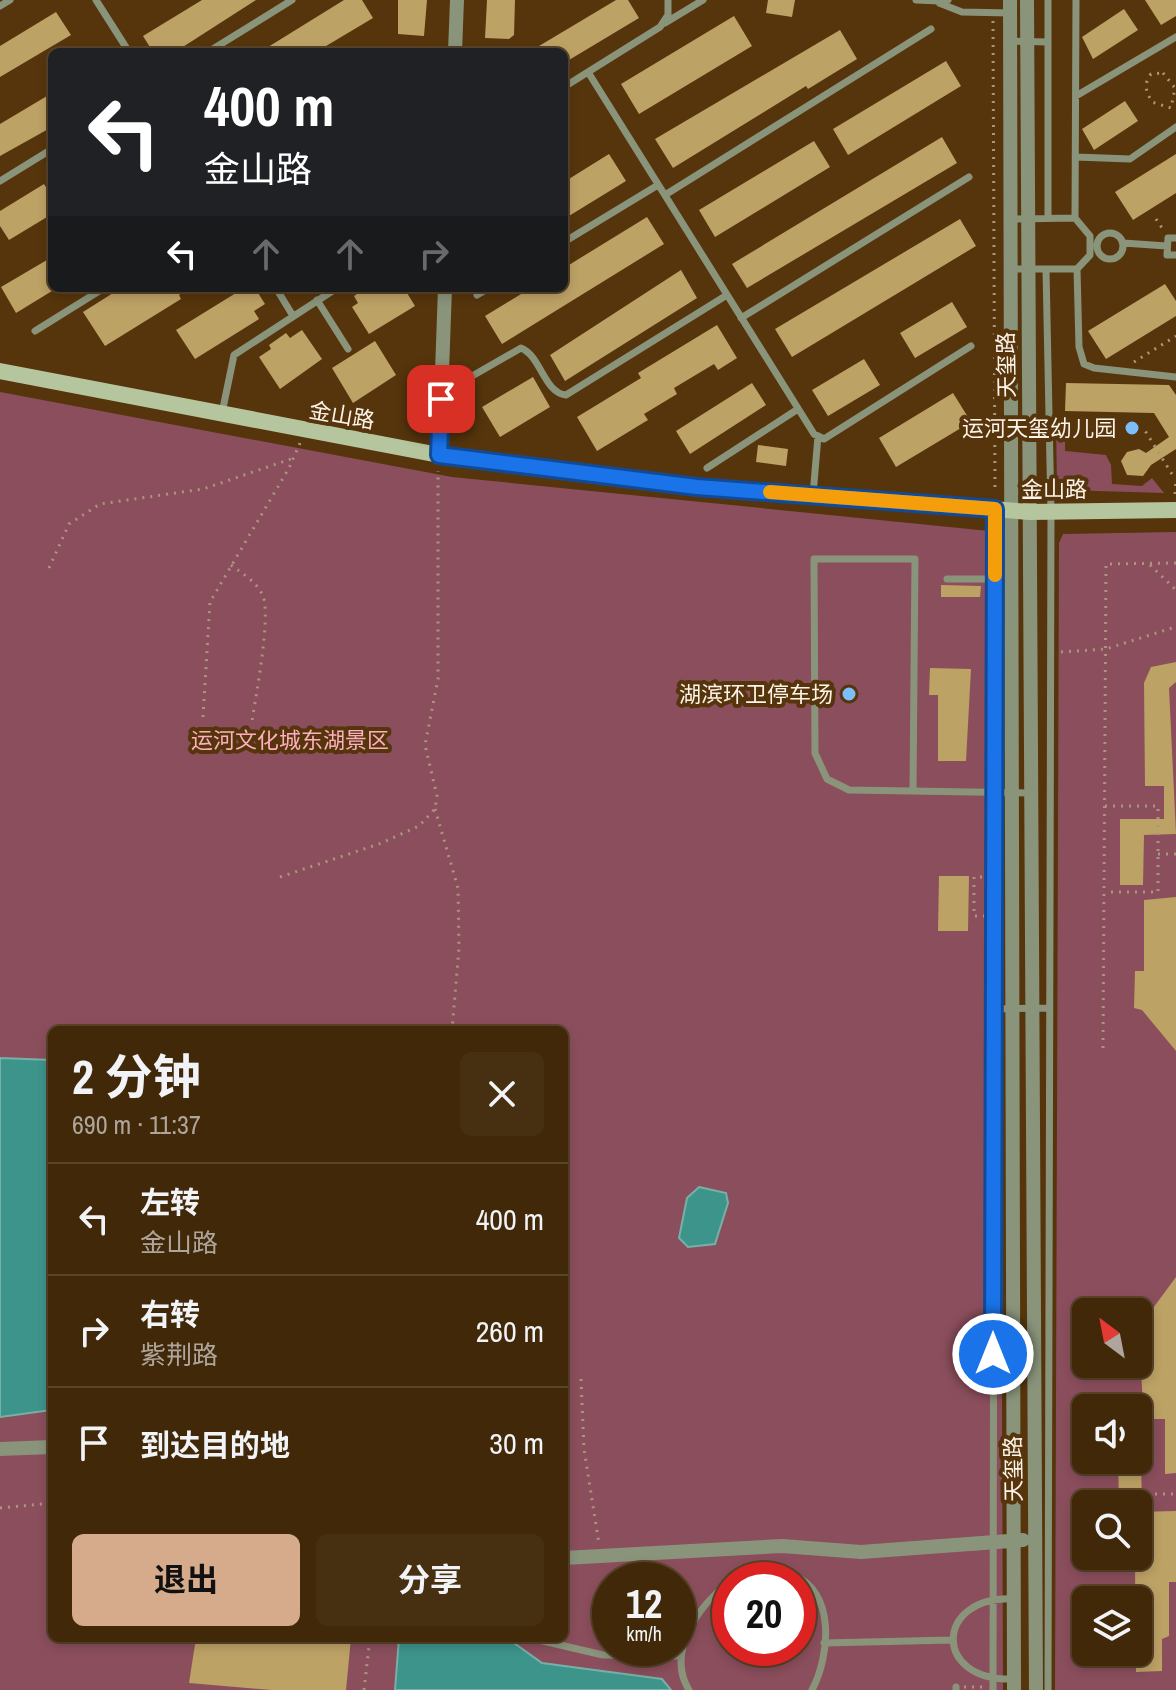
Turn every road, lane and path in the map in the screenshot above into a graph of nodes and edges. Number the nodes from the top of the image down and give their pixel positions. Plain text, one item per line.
1 (10, 0) edge
2 (96, 0) edge
3 (292, 0) edge
4 (457, 0) edge
5 (668, 0) edge
6 (703, 0) edge
7 (916, 0) edge
8 (1027, 0) edge
9 (1048, 0) edge
10 (943, 1) edge
11 (1078, 1) edge
12 (0, 6) edge
13 (1010, 7) edge
14 (993, 13) junction
15 (660, 27) junction
16 (931, 29) dead end
17 (1176, 37) edge
18 (1011, 41) junction
19 (1026, 41) junction
20 (1048, 42) junction
21 (126, 48) edge
22 (214, 48) edge
23 (455, 48) edge
24 (588, 72) junction
25 (568, 84) edge
26 (1076, 96) junction
27 (1171, 108) junction
28 (1176, 116) edge
29 (1176, 127) edge
30 (48, 151) edge
31 (1076, 157) junction
32 (969, 177) dead end
33 (0, 181) edge
34 (658, 185) junction
35 (665, 195) junction
36 (1048, 218) junction
37 (1075, 218) junction
38 (1019, 219) junction
39 (1176, 238) edge
40 (568, 240) edge
41 (1123, 243) junction
42 (1094, 245) junction
43 (1167, 246) junction
44 (1176, 255) edge
45 (1012, 269) junction
46 (1027, 269) junction
47 (1046, 269) junction
48 (1077, 269) junction
49 (98, 292) edge
50 (278, 292) edge
51 (330, 292) edge
52 (445, 292) edge
53 (482, 292) edge
54 (477, 295) dead end
55 (727, 295) junction
56 (317, 300) junction
57 (293, 316) junction
58 (741, 318) junction
59 (35, 331) dead end
60 (1176, 336) edge
61 (971, 346) dead end
62 (348, 349) dead end
63 (0, 370) edge
64 (1120, 371) junction
65 (1176, 377) edge
66 (467, 379) dead end
67 (798, 409) junction
68 (222, 415) junction
69 (1067, 428) dead end
70 (306, 431) junction
71 (818, 436) junction
72 (439, 455) junction
73 (293, 459) junction
74 (707, 468) dead end
75 (1175, 479) edge
76 (813, 495) junction
77 (995, 509) junction
78 (1176, 510) edge
79 (1022, 511) junction
80 (1051, 512) junction
81 (1148, 563) junction
82 (1176, 563) edge
83 (231, 565) junction
84 (49, 568) dead end
85 (947, 579) dead end
86 (995, 579) junction
87 (1176, 590) edge
88 (1176, 631) edge
89 (1106, 649) junction
90 (1049, 652) junction
91 (203, 717) dead end
92 (252, 721) dead end
93 (1049, 725) junction
94 (1013, 726) junction
95 (1032, 726) junction
96 (913, 790) junction
97 (992, 792) junction
98 (1013, 793) junction
99 (1033, 793) junction
100 (1105, 806) junction
101 (435, 809) junction
102 (1158, 854) junction
103 (1176, 854) edge
104 (280, 877) dead end
105 (992, 877) junction
106 (1104, 892) junction
107 (992, 916) junction
108 (1033, 1008) junction
109 (1049, 1008) junction
110 (992, 1009) junction
111 (1014, 1009) junction
112 (452, 1026) edge
113 (1103, 1048) dead end
114 (581, 1379) dead end
115 (48, 1447) edge
116 (0, 1449) edge
117 (1155, 1494) dead end
118 (1176, 1494) edge
119 (48, 1503) edge
120 (0, 1508) edge
121 (1036, 1539) junction
122 (1014, 1541) junction
123 (993, 1542) junction
124 (601, 1555) junction
125 (568, 1558) edge
126 (816, 1598) edge
127 (993, 1598) junction
128 (1014, 1599) junction
129 (712, 1600) edge
130 (696, 1622) edge
131 (952, 1640) junction
132 (370, 1642) edge
133 (547, 1642) edge
134 (824, 1643) junction
135 (592, 1652) edge
136 (679, 1666) edge
137 (1014, 1684) edge
138 (993, 1686) edge
139 (956, 1689) edge
140 (364, 1690) edge
141 (689, 1690) edge
142 (812, 1690) edge
143 (1036, 1690) edge
144 (1048, 1690) edge

1 - 12 lane
2 - 21 lane
3 - 22 lane
4 - 23 street
5 - 15 lane
6 - 15 lane
7 - 10 lane
8 - 19 street, 天玺路
9 - 20 lane
10 - 14 lane
11 - 26 lane
13 - 14 lane
13 - 18 street, 天玺路
14 - 77 path
15 - 24 lane
16 - 35 lane
17 - 26 lane
18 - 19 lane
18 - 38 street, 天玺路
19 - 20 lane
19 - 38 street, 天玺路
20 - 36 lane
24 - 25 lane
24 - 34 lane
26 - 31 lane
27 - 27 path
27 - 28 path
29 - 31 lane
30 - 33 lane
31 - 37 lane
32 - 58 lane
34 - 35 lane
34 - 40 lane
35 - 55 lane
36 - 37 lane
36 - 38 lane
37 - 42 lane
38 - 45 street, 天玺路
38 - 46 street, 天玺路
39 - 43 lane
41 - 42 lane
41 - 42 lane
41 - 43 lane
42 - 48 lane
43 - 44 lane
45 - 46 lane
45 - 79 street, 天玺路
46 - 47 lane
46 - 79 street, 天玺路
47 - 48 lane
47 - 80 lane
48 - 64 lane
49 - 59 lane
50 - 57 lane
51 - 56 lane
52 - 72 street
53 - 54 lane
55 - 58 lane
55 - 66 lane
56 - 57 lane
56 - 62 lane
57 - 68 lane
58 - 67 lane
60 - 64 path
61 - 71 lane
63 - 68 street, 金山路
64 - 65 lane
67 - 71 lane
67 - 74 lane
68 - 70 street, 金山路
69 - 75 path
70 - 72 street, 金山路
70 - 73 path
71 - 76 lane
72 - 76 street, 金山路
72 - 101 path
73 - 83 path
73 - 84 path
76 - 77 street, 金山路
77 - 79 street, 金山路
77 - 86 lane
78 - 80 street, 金山路
79 - 80 street, 金山路
79 - 94 street, 天玺路
79 - 95 street, 天玺路
80 - 90 lane
81 - 82 path
81 - 87 path
81 - 89 path
83 - 91 path
83 - 92 path
85 - 86 lane
86 - 97 lane
88 - 89 path
89 - 90 path
89 - 100 path
90 - 93 lane
93 - 95 lane
93 - 109 lane
94 - 95 lane
94 - 98 street, 天玺路
95 - 99 street, 天玺路
96 - 96 lane
96 - 97 lane
97 - 98 lane
97 - 105 lane
98 - 99 lane
98 - 111 street, 天玺路
99 - 108 street, 天玺路
100 - 102 path
100 - 106 path
101 - 104 path
101 - 112 path
102 - 103 path
102 - 106 path
105 - 107 lane
105 - 107 path
106 - 113 path
107 - 110 lane
108 - 109 lane
108 - 111 lane
108 - 121 street, 天玺路
109 - 144 lane
110 - 111 lane
110 - 123 lane
111 - 122 street, 天玺路
114 - 124 path
115 - 116 street
117 - 118 path
119 - 120 path
121 - 122 street
121 - 143 street, 天玺路
122 - 123 street
122 - 128 street, 天玺路
123 - 124 street
123 - 127 lane
124 - 125 street
126 - 134 lane
127 - 128 lane
127 - 131 lane
127 - 138 lane
128 - 137 street, 天玺路
129 - 130 lane
131 - 134 lane
131 - 138 lane
132 - 140 path
133 - 135 lane
134 - 142 lane
136 - 141 lane
137 - 138 lane
138 - 139 path

